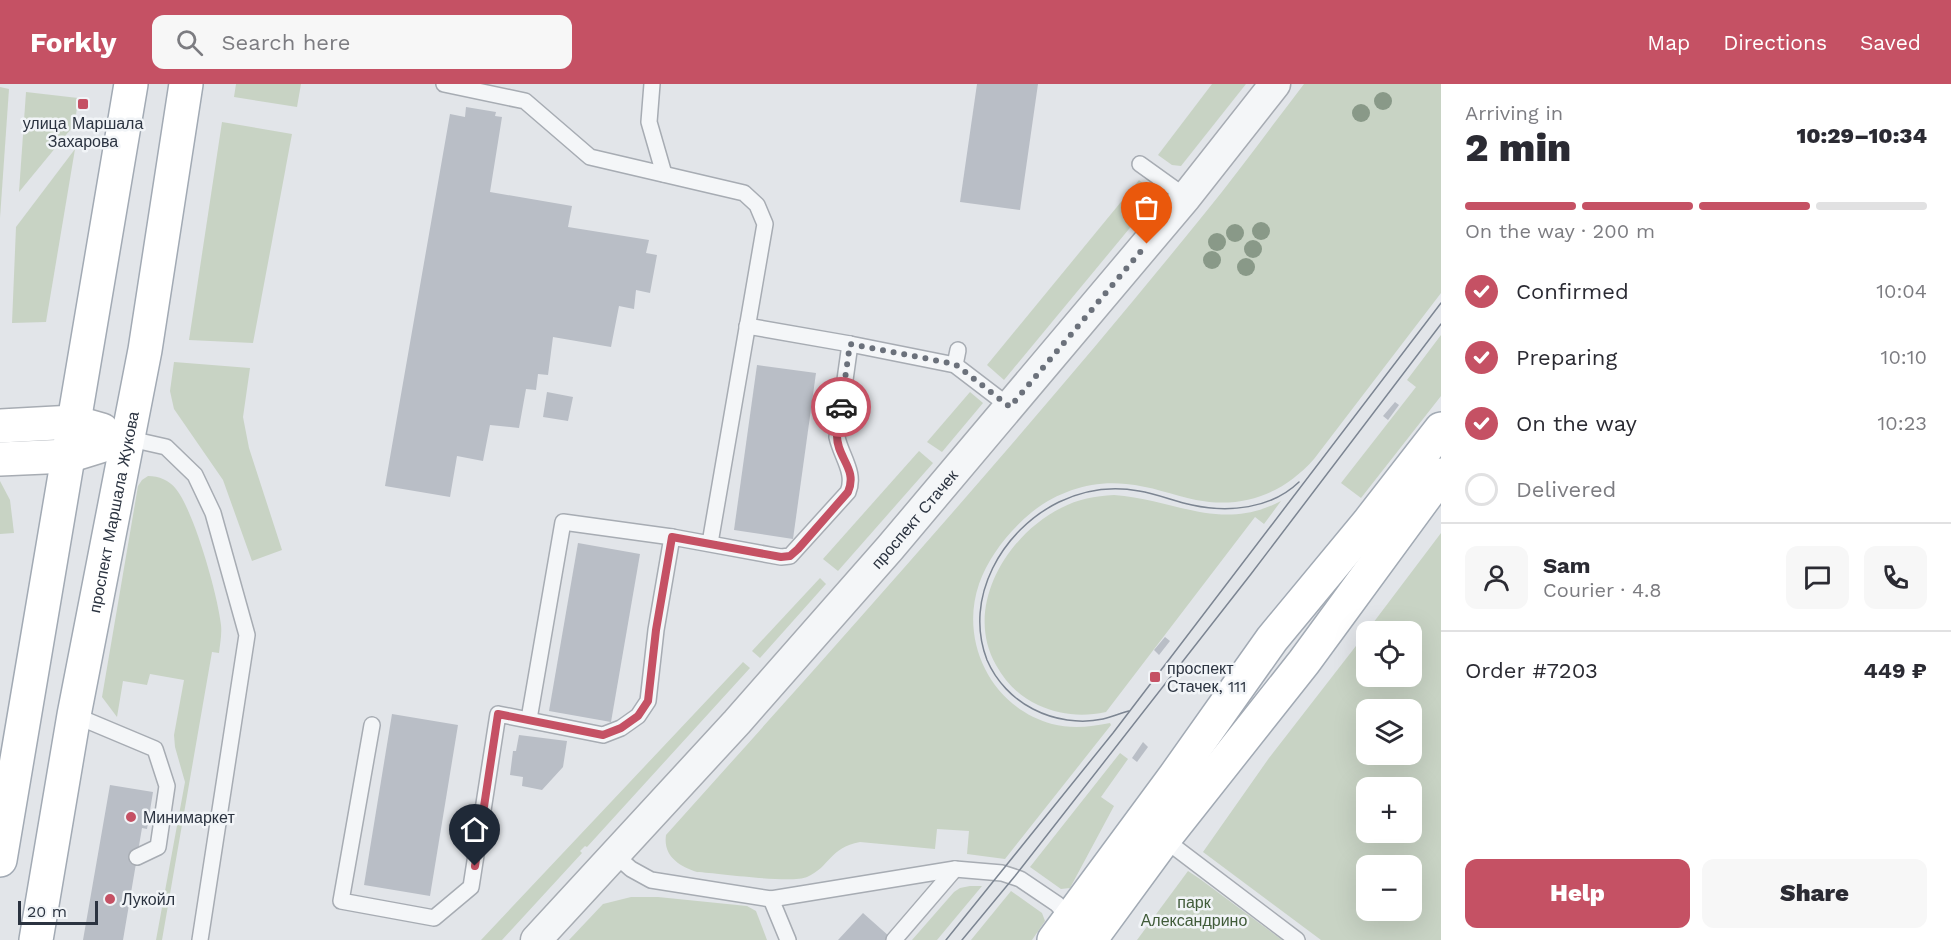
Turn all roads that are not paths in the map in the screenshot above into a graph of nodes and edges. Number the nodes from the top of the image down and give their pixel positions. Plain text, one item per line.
1 (131, 84) edge
2 (186, 84) edge
3 (444, 84) edge
4 (652, 84) edge
5 (1275, 84) edge
6 (485, 88) edge
7 (1140, 164) dead end
8 (664, 174) junction
9 (1186, 197) junction
10 (747, 326) junction
11 (850, 344) junction
12 (1010, 407) junction
13 (74, 422) junction
14 (0, 426) edge
15 (1441, 429) edge
16 (126, 438) junction
17 (68, 456) junction
18 (0, 459) edge
19 (1441, 475) edge
20 (672, 537) junction
21 (710, 543) junction
22 (74, 715) junction
23 (529, 719) junction
24 (372, 725) dead end
25 (1164, 839) junction
26 (614, 854) junction
27 (137, 857) dead end
28 (0, 860) edge
29 (955, 869) junction
30 (771, 899) junction
31 (1071, 933) edge
32 (36, 940) edge
33 (200, 940) edge
34 (536, 940) edge
35 (788, 940) edge
36 (894, 940) edge
37 (1297, 940) edge

1 - 13 main road
2 - 16 main road, проспект Маршала Жукова
3 - 6 lane
4 - 8 lane
5 - 9 street, проспект Стачек
6 - 8 lane
7 - 9 lane
8 - 10 lane
9 - 12 street, проспект Стачек
10 - 11 lane
10 - 21 lane
11 - 12 lane
11 - 21 lane
12 - 26 street, проспект Стачек
13 - 14 main road
13 - 16 main road
13 - 17 main road
15 - 31 main road
16 - 17 main road
16 - 22 main road, проспект Маршала Жукова
16 - 33 lane
17 - 18 main road
17 - 28 main road
19 - 25 main road
20 - 21 lane
20 - 23 lane
20 - 23 lane
22 - 27 lane
22 - 32 main road, проспект Маршала Жукова
23 - 24 lane
25 - 31 main road
25 - 37 lane
26 - 30 lane
26 - 34 street, проспект Стачек
29 - 30 lane
29 - 31 lane
29 - 36 lane
30 - 35 lane

